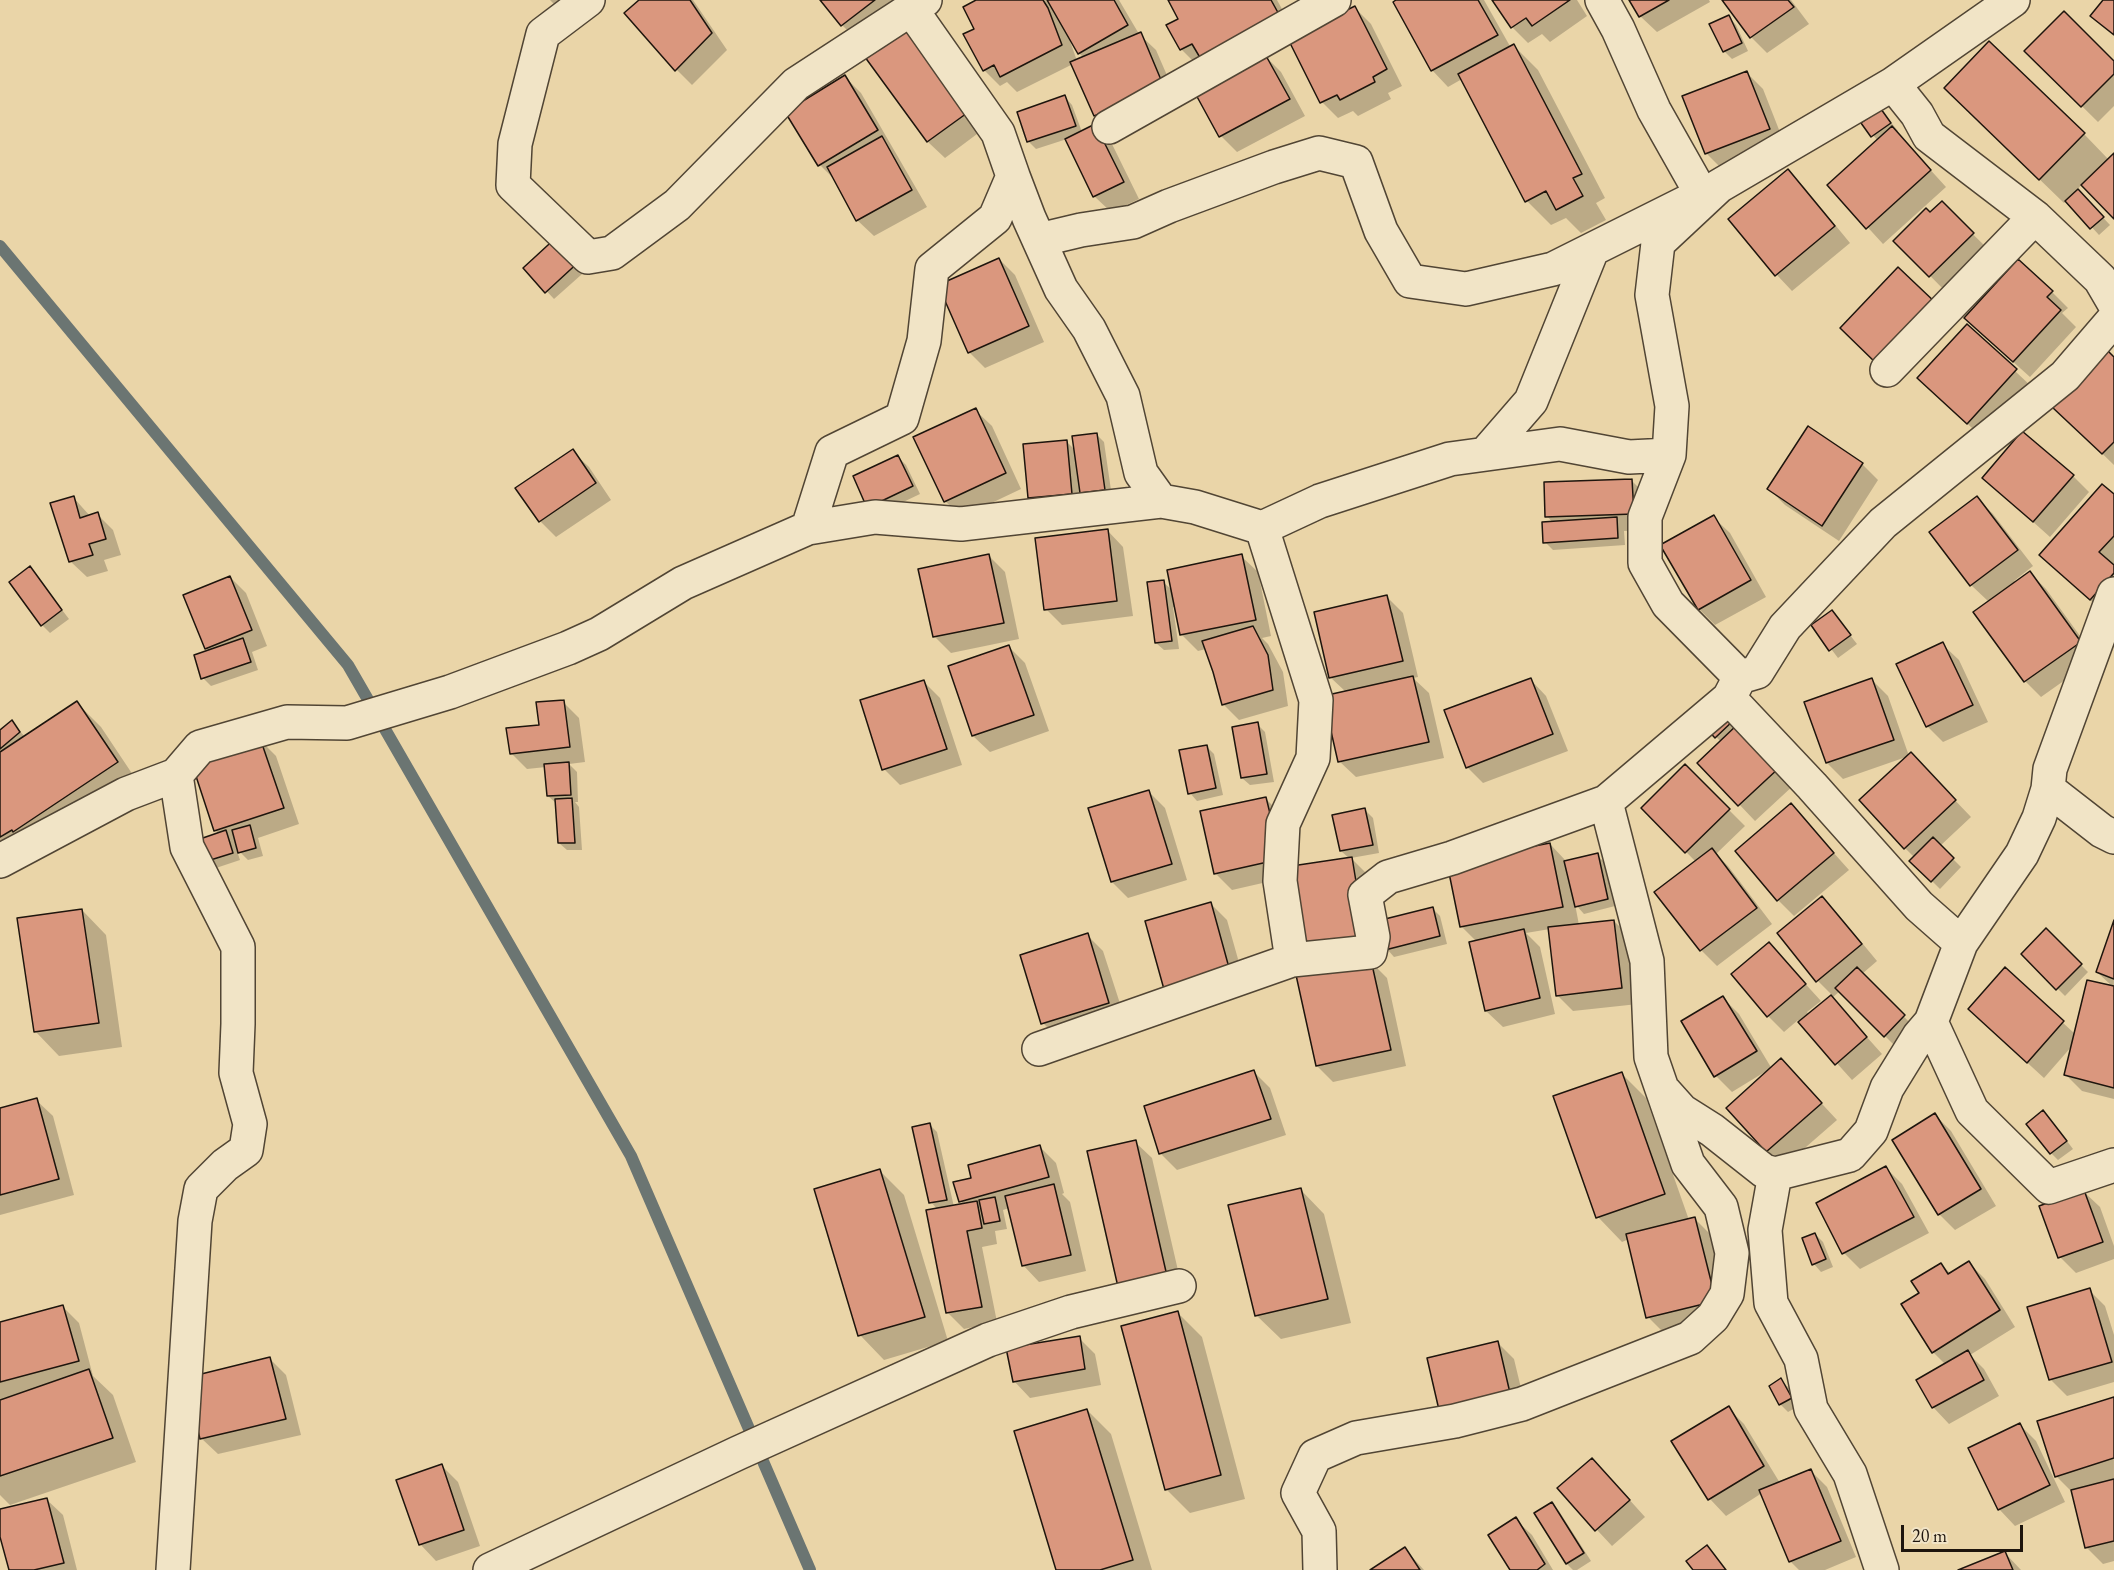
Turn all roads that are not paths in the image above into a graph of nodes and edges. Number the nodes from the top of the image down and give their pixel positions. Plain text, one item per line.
1 (588, 0) edge
2 (1335, 0) edge
3 (1602, 0) edge
4 (2013, 0) edge
5 (918, 4) edge
6 (1893, 84) junction
7 (1109, 127) dead end
8 (1013, 176) junction
9 (1710, 190) junction
10 (2035, 217) junction
11 (1039, 240) junction
12 (1592, 250) junction
13 (2109, 283) edge
14 (2114, 319) edge
15 (1887, 370) dead end
16 (1485, 454) junction
17 (1669, 455) junction
18 (1161, 501) junction
19 (808, 528) junction
20 (1262, 528) junction
21 (2114, 594) edge
22 (1734, 687) junction
23 (176, 775) junction
24 (2048, 789) junction
25 (1606, 802) junction
26 (2114, 837) edge
27 (0, 861) edge
28 (1961, 943) junction
29 (1292, 960) junction
30 (1931, 1022) junction
31 (1039, 1049) dead end
32 (1664, 1091) junction
33 (2114, 1165) edge
34 (1775, 1174) junction
35 (1179, 1286) dead end
36 (173, 1570) edge
37 (490, 1570) edge
38 (1320, 1570) edge
39 (1882, 1570) edge

1 - 5 street
2 - 7 street
3 - 9 street
4 - 6 street
5 - 8 street
6 - 9 street
6 - 10 street
8 - 11 street
8 - 19 street
9 - 12 street
9 - 17 street
10 - 13 street
10 - 15 street
11 - 12 street
11 - 18 street
12 - 16 street
14 - 22 street
16 - 17 street
16 - 20 street
17 - 22 street
18 - 19 street
18 - 20 street
19 - 23 street
20 - 29 street
21 - 24 street
22 - 25 street
22 - 28 street
23 - 27 street
23 - 36 street
24 - 26 street
24 - 28 street
25 - 29 street
25 - 32 street
28 - 30 street
29 - 31 street
30 - 33 street
30 - 34 street
32 - 34 street
32 - 38 street
34 - 39 street
35 - 37 street

